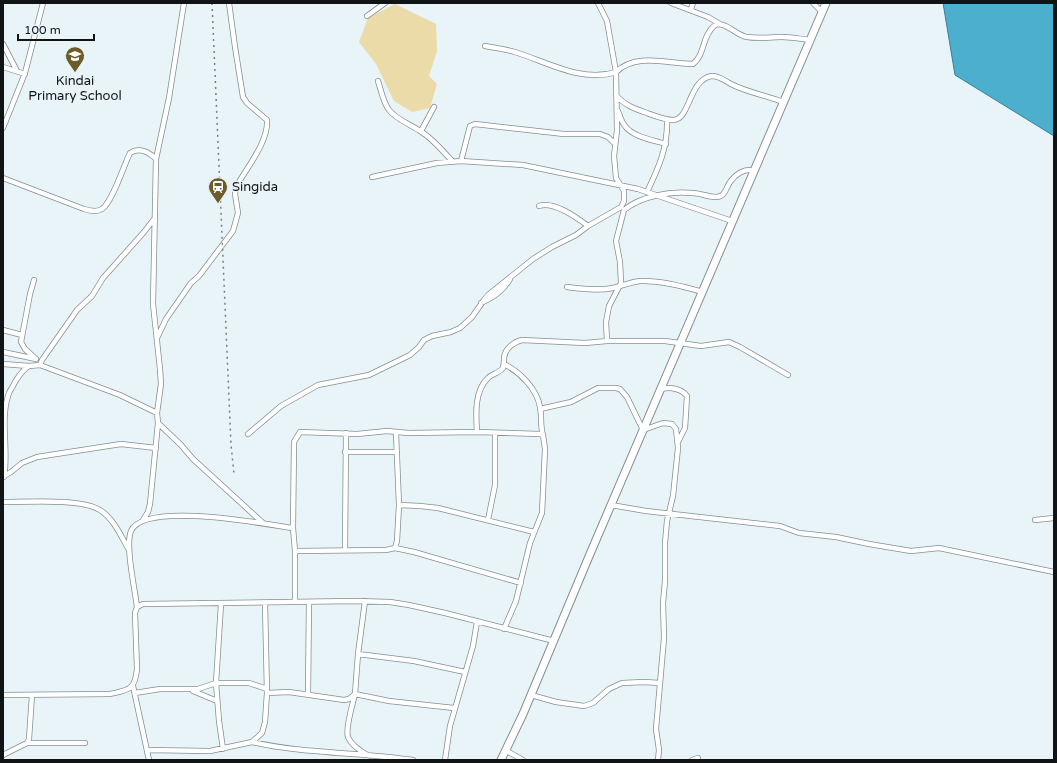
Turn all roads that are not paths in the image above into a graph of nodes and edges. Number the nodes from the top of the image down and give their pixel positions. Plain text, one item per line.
1 (43, 3) edge
2 (184, 3) edge
3 (230, 3) edge
4 (382, 3) edge
5 (598, 3) edge
6 (671, 3) edge
7 (693, 3) edge
8 (813, 3) edge
9 (826, 3) edge
10 (690, 10) junction
11 (822, 12) junction
12 (367, 16) dead end
13 (720, 24) junction
14 (810, 40) junction
15 (3, 44) edge
16 (485, 46) dead end
17 (3, 67) edge
18 (17, 71) junction
19 (616, 72) junction
20 (25, 74) junction
21 (378, 81) dead end
22 (616, 95) junction
23 (784, 102) junction
24 (616, 106) junction
25 (434, 107) dead end
26 (667, 119) junction
27 (3, 128) edge
28 (421, 131) junction
29 (615, 144) junction
30 (666, 144) junction
31 (156, 159) junction
32 (461, 161) junction
33 (452, 162) junction
34 (754, 171) junction
35 (372, 177) dead end
36 (3, 178) edge
37 (622, 186) junction
38 (647, 192) junction
39 (658, 196) junction
40 (539, 206) dead end
41 (154, 218) junction
42 (732, 221) junction
43 (588, 226) junction
44 (34, 280) dead end
45 (620, 286) junction
46 (567, 287) dead end
47 (703, 292) junction
48 (3, 330) edge
49 (22, 334) junction
50 (157, 339) junction
51 (606, 341) junction
52 (681, 343) junction
53 (3, 352) edge
54 (39, 359) junction
55 (3, 364) edge
56 (504, 364) junction
57 (40, 365) junction
58 (29, 366) junction
59 (788, 375) dead end
60 (661, 389) junction
61 (540, 409) junction
62 (157, 413) junction
63 (158, 423) junction
64 (643, 430) junction
65 (477, 432) junction
66 (396, 433) junction
67 (248, 434) dead end
68 (346, 434) junction
69 (495, 434) junction
70 (543, 436) junction
71 (678, 442) junction
72 (156, 448) junction
73 (345, 452) junction
74 (396, 452) junction
75 (4, 477) edge
76 (3, 502) edge
77 (399, 505) junction
78 (611, 505) junction
79 (669, 513) junction
80 (1054, 518) edge
81 (144, 520) junction
82 (488, 520) junction
83 (1035, 520) dead end
84 (263, 523) junction
85 (293, 528) junction
86 (534, 532) junction
87 (395, 548) junction
88 (129, 550) junction
89 (345, 550) junction
90 (295, 552) junction
91 (1054, 572) edge
92 (521, 583) junction
93 (365, 601) junction
94 (266, 602) junction
95 (295, 602) junction
96 (309, 602) junction
97 (221, 604) junction
98 (137, 607) junction
99 (477, 622) junction
100 (504, 629) junction
101 (554, 641) junction
102 (358, 654) junction
103 (465, 672) junction
104 (216, 683) junction
105 (660, 683) junction
106 (133, 686) junction
107 (190, 690) junction
108 (267, 691) junction
109 (135, 693) junction
110 (308, 694) junction
111 (355, 694) junction
112 (3, 695) edge
113 (531, 695) junction
114 (32, 696) junction
115 (217, 702) junction
116 (454, 708) junction
117 (252, 742) junction
118 (27, 743) junction
119 (85, 743) dead end
120 (223, 748) junction
121 (147, 750) junction
122 (505, 750) junction
123 (3, 755) edge
124 (369, 756) junction
125 (698, 758) dead end
126 (149, 760) edge
127 (413, 760) edge
128 (445, 760) edge
129 (501, 760) edge
130 (523, 760) edge
131 (658, 760) edge
132 (692, 760) edge

1 - 20 street
2 - 31 street
3 - 50 street
4 - 12 street
5 - 19 street
6 - 10 street
7 - 10 street
8 - 11 street
9 - 11 main road
10 - 13 street
11 - 14 main road
13 - 14 street
13 - 19 street
14 - 23 main road
15 - 18 street
16 - 19 street
17 - 18 street
18 - 20 street
19 - 22 street
20 - 27 street
21 - 28 street
22 - 24 street
22 - 26 street
23 - 26 street
23 - 34 main road
24 - 29 street
24 - 30 street
25 - 28 street
26 - 30 street
28 - 33 street
29 - 32 street
29 - 37 street
30 - 38 street
31 - 36 street
31 - 41 street
32 - 33 street
32 - 37 street
33 - 35 street
34 - 39 street
34 - 42 main road
37 - 38 street
37 - 43 street
38 - 39 street
39 - 42 street
39 - 45 street
40 - 43 street
41 - 50 street
41 - 54 street
42 - 47 main road
43 - 67 street
44 - 49 street
45 - 46 street
45 - 47 street
45 - 51 street
47 - 52 main road
48 - 49 street
49 - 54 street
50 - 62 street
51 - 52 street
51 - 56 street
52 - 59 street
52 - 60 main road
53 - 54 street
54 - 57 street
55 - 58 street
56 - 61 street
56 - 65 street
57 - 58 street
57 - 62 street
58 - 75 street
60 - 64 main road
60 - 71 street
61 - 64 street
61 - 70 street
62 - 63 street
63 - 72 street
63 - 84 street
64 - 71 street
64 - 78 main road
65 - 66 street
65 - 69 street
66 - 68 street
66 - 74 street
68 - 73 street
68 - 85 street
69 - 70 street
69 - 82 street
70 - 86 street
71 - 79 street
72 - 75 street
72 - 81 street
73 - 74 street
73 - 89 street
74 - 77 street
76 - 88 street
77 - 82 street
77 - 87 street
78 - 79 street
78 - 101 main road
79 - 91 street
79 - 105 street
80 - 83 street
81 - 84 street
81 - 88 street
82 - 86 street
84 - 85 street
85 - 90 street
86 - 92 street
87 - 89 street
87 - 92 street
88 - 98 street
89 - 90 street
90 - 95 street
92 - 100 street
93 - 96 street
93 - 99 street
93 - 102 street
94 - 95 street
94 - 97 street
94 - 108 street
95 - 96 street
96 - 110 street
97 - 98 street
97 - 104 street
98 - 106 street
99 - 100 street
99 - 103 street
100 - 101 street
101 - 113 main road
102 - 103 street
102 - 111 street
103 - 116 street
104 - 107 street
104 - 108 street
104 - 115 street
105 - 113 street
105 - 131 street
106 - 109 street
106 - 114 street
107 - 109 street
107 - 115 street
108 - 110 street
108 - 117 street
109 - 121 street
110 - 111 street
111 - 116 street
111 - 124 street
112 - 114 street
113 - 122 main road
114 - 118 street
115 - 120 street
116 - 128 street
117 - 120 street
117 - 124 street
118 - 119 street
118 - 123 street
120 - 121 street
121 - 126 street
122 - 129 main road
122 - 130 street
124 - 127 street
125 - 132 street

